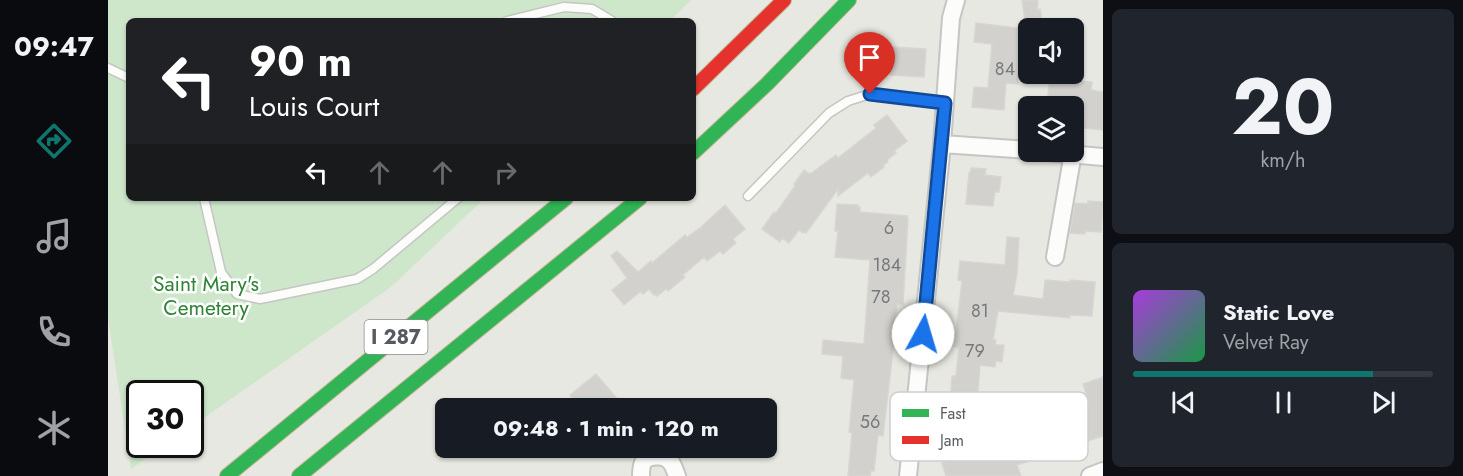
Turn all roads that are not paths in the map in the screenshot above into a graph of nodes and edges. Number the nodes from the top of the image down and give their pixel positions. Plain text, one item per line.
1 (784, 0) edge
2 (849, 0) edge
3 (956, 0) edge
4 (520, 18) edge
5 (607, 18) edge
6 (108, 68) edge
7 (126, 77) edge
8 (696, 86) edge
9 (945, 103) junction
10 (942, 144) junction
11 (1018, 149) edge
12 (696, 150) edge
13 (1084, 154) edge
14 (1103, 157) edge
15 (1071, 162) edge
16 (748, 196) dead end
17 (205, 201) edge
18 (454, 201) edge
19 (562, 201) edge
20 (636, 201) edge
21 (1055, 257) dead end
22 (917, 392) edge
23 (910, 461) edge
24 (1103, 471) edge
25 (227, 476) edge
26 (299, 476) edge
27 (641, 476) edge
28 (678, 476) edge
29 (908, 476) edge
30 (1090, 476) edge

1 - 8 highway
2 - 12 highway
3 - 9 street
4 - 5 lane
6 - 7 lane
9 - 10 street
9 - 16 lane
10 - 11 street
10 - 22 street
13 - 14 street
15 - 21 street
17 - 18 lane
19 - 25 highway, I 287
20 - 26 highway, I 287
23 - 29 street
24 - 30 street
27 - 28 street

